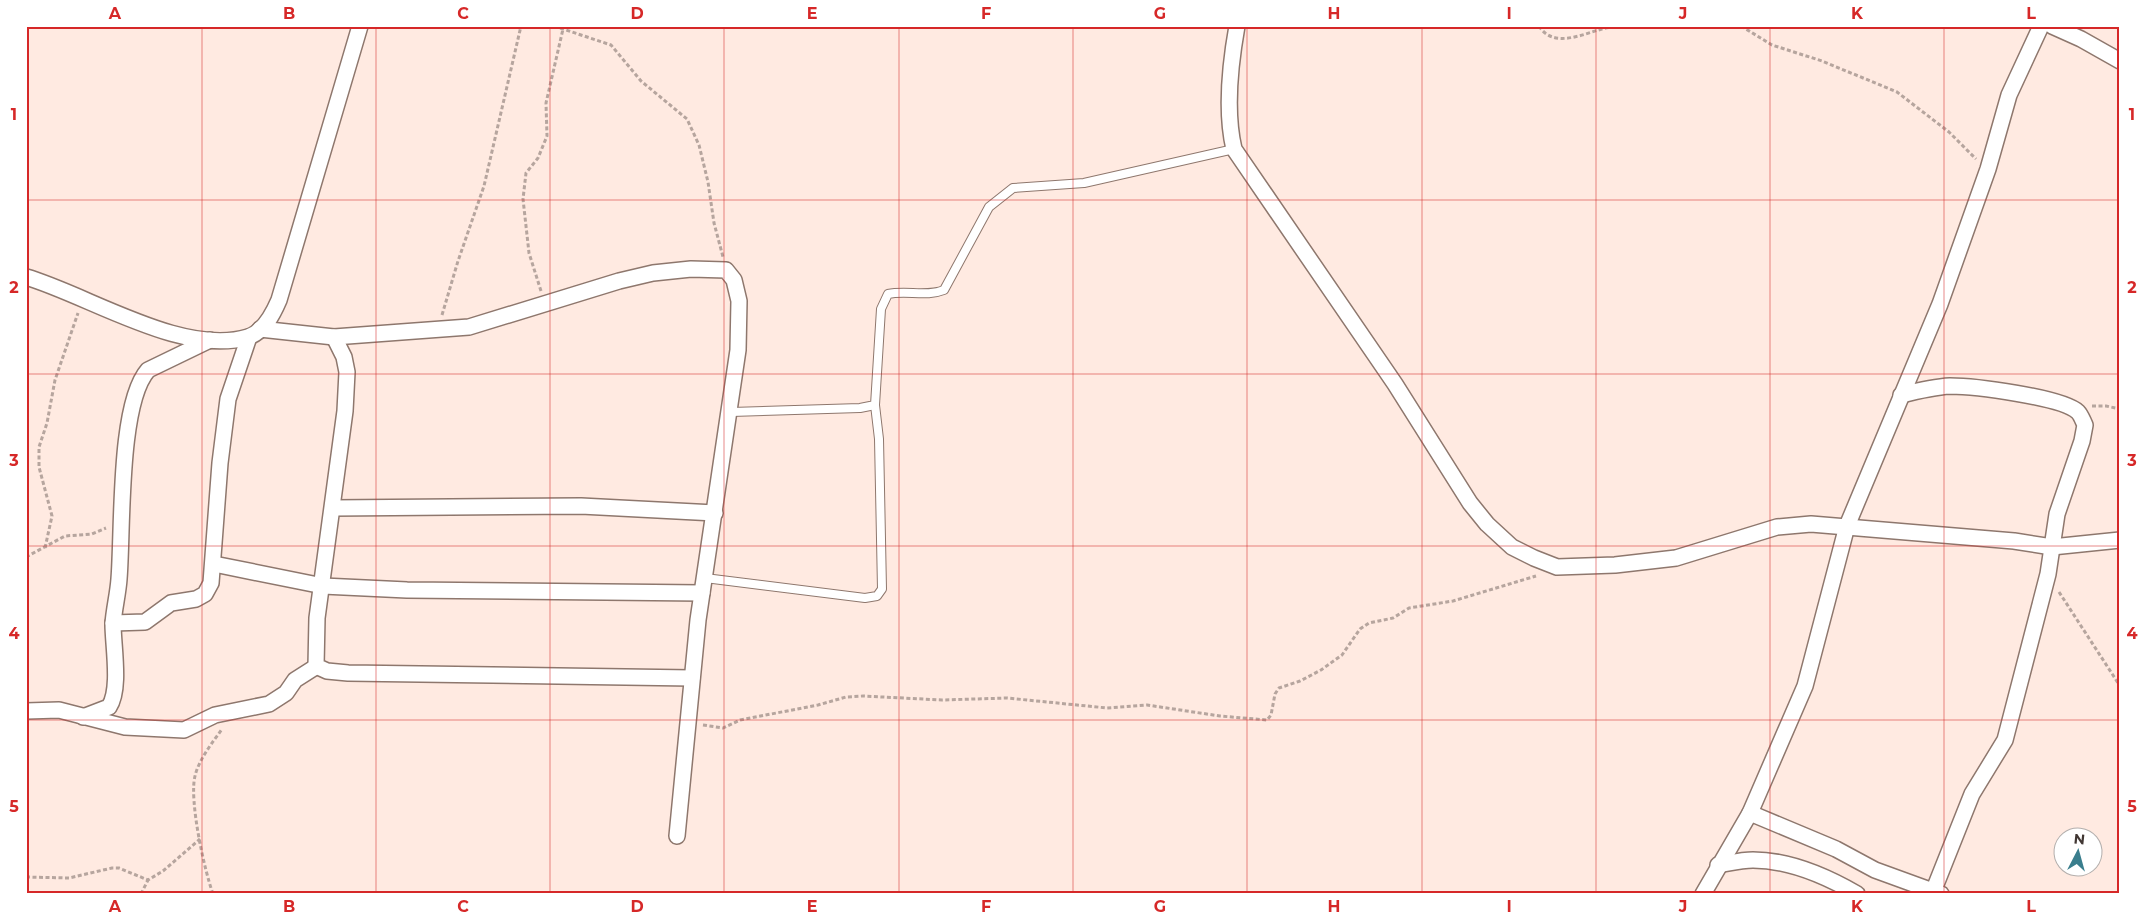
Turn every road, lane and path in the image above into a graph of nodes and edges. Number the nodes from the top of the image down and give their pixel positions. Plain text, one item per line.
1 (360, 26) edge
2 (521, 26) edge
3 (554, 26) edge
4 (1237, 26) edge
5 (1539, 26) edge
6 (1630, 26) edge
7 (1741, 26) edge
8 (2041, 26) edge
9 (2052, 26) edge
10 (563, 29) junction
11 (2120, 61) edge
12 (1234, 150) junction
13 (1988, 169) junction
14 (726, 270) junction
15 (26, 277) edge
16 (83, 298) junction
17 (545, 304) junction
18 (438, 330) junction
19 (255, 333) junction
20 (334, 337) junction
21 (210, 340) junction
22 (1901, 395) junction
23 (875, 405) junction
24 (2120, 409) edge
25 (2077, 411) junction
26 (731, 412) junction
27 (333, 508) junction
28 (715, 513) junction
29 (122, 519) junction
30 (1847, 526) junction
31 (2120, 540) edge
32 (2052, 547) junction
33 (45, 548) junction
34 (26, 557) edge
35 (214, 564) junction
36 (1557, 567) junction
37 (2048, 574) junction
38 (703, 585) junction
39 (323, 586) junction
40 (113, 623) junction
41 (317, 666) junction
42 (692, 678) junction
43 (2120, 686) edge
44 (236, 710) junction
45 (26, 711) edge
46 (84, 717) junction
47 (689, 718) junction
48 (1750, 812) junction
49 (677, 836) dead end
50 (201, 838) junction
51 (1718, 865) junction
52 (26, 876) edge
53 (148, 880) junction
54 (1937, 893) edge
55 (141, 894) edge
56 (213, 894) edge
57 (1703, 894) edge
58 (1857, 894) edge

1 - 19 street
2 - 18 path
3 - 10 path
4 - 12 street
5 - 6 path
7 - 13 path
8 - 13 street
9 - 11 street
10 - 14 path
10 - 17 path
12 - 23 lane
12 - 36 street
13 - 22 street
14 - 17 street
14 - 26 street
15 - 16 street
16 - 21 street
16 - 33 path
17 - 18 street
18 - 20 street
19 - 20 street
19 - 21 street
19 - 35 street
20 - 27 street
21 - 29 street
22 - 25 street
22 - 30 street
23 - 26 lane
23 - 38 lane
24 - 25 path
25 - 32 street
26 - 28 street
27 - 28 street
27 - 39 street
28 - 38 street
29 - 33 path
29 - 40 street
30 - 32 street
30 - 36 street
30 - 48 street
31 - 32 street
32 - 37 street
33 - 34 path
35 - 39 street
35 - 40 street
36 - 47 path
37 - 43 path
37 - 54 street
38 - 39 street
38 - 42 street
39 - 41 street
40 - 46 street
41 - 42 street
41 - 44 street
42 - 47 street
44 - 46 street
44 - 50 path
45 - 46 street
47 - 49 street
48 - 51 street
48 - 54 street
50 - 53 path
50 - 56 path
51 - 57 street
51 - 58 street
52 - 53 path
53 - 55 path

